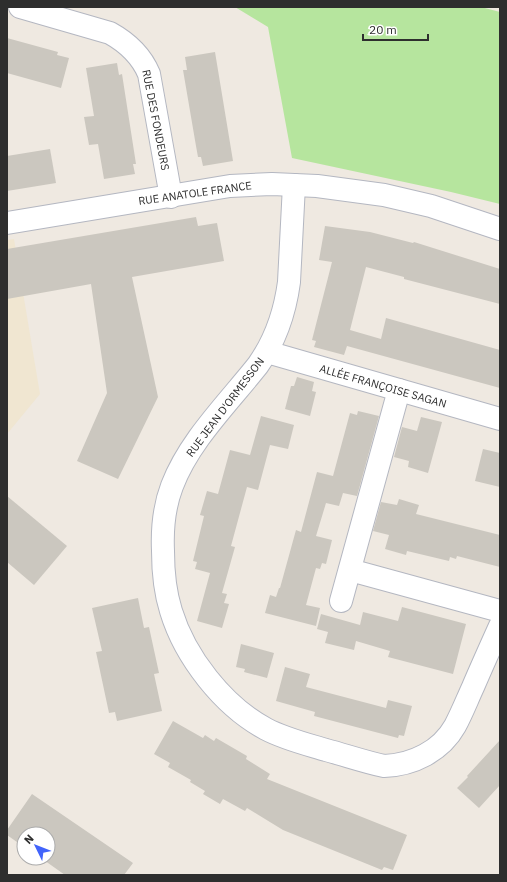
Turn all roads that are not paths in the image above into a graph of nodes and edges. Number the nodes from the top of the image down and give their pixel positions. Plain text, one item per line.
1 (20, 7) edge
2 (294, 185) junction
3 (171, 197) junction
4 (7, 223) edge
5 (500, 229) edge
6 (267, 352) junction
7 (399, 390) junction
8 (500, 419) edge
9 (350, 570) junction
10 (341, 601) dead end
11 (500, 612) edge
12 (500, 626) edge

1 - 3 street, RUE DES FONDEURS
2 - 3 street, RUE ANATOLE FRANCE
2 - 5 street, RUE ANATOLE FRANCE
2 - 6 street, RUE JEAN D'ORMESSON
3 - 4 street, RUE ANATOLE FRANCE
6 - 7 street, ALLÉE FRANÇOISE SAGAN
6 - 12 street, RUE JEAN D'ORMESSON
7 - 8 street, ALLÉE FRANÇOISE SAGAN
7 - 9 street
9 - 10 street
9 - 11 street

